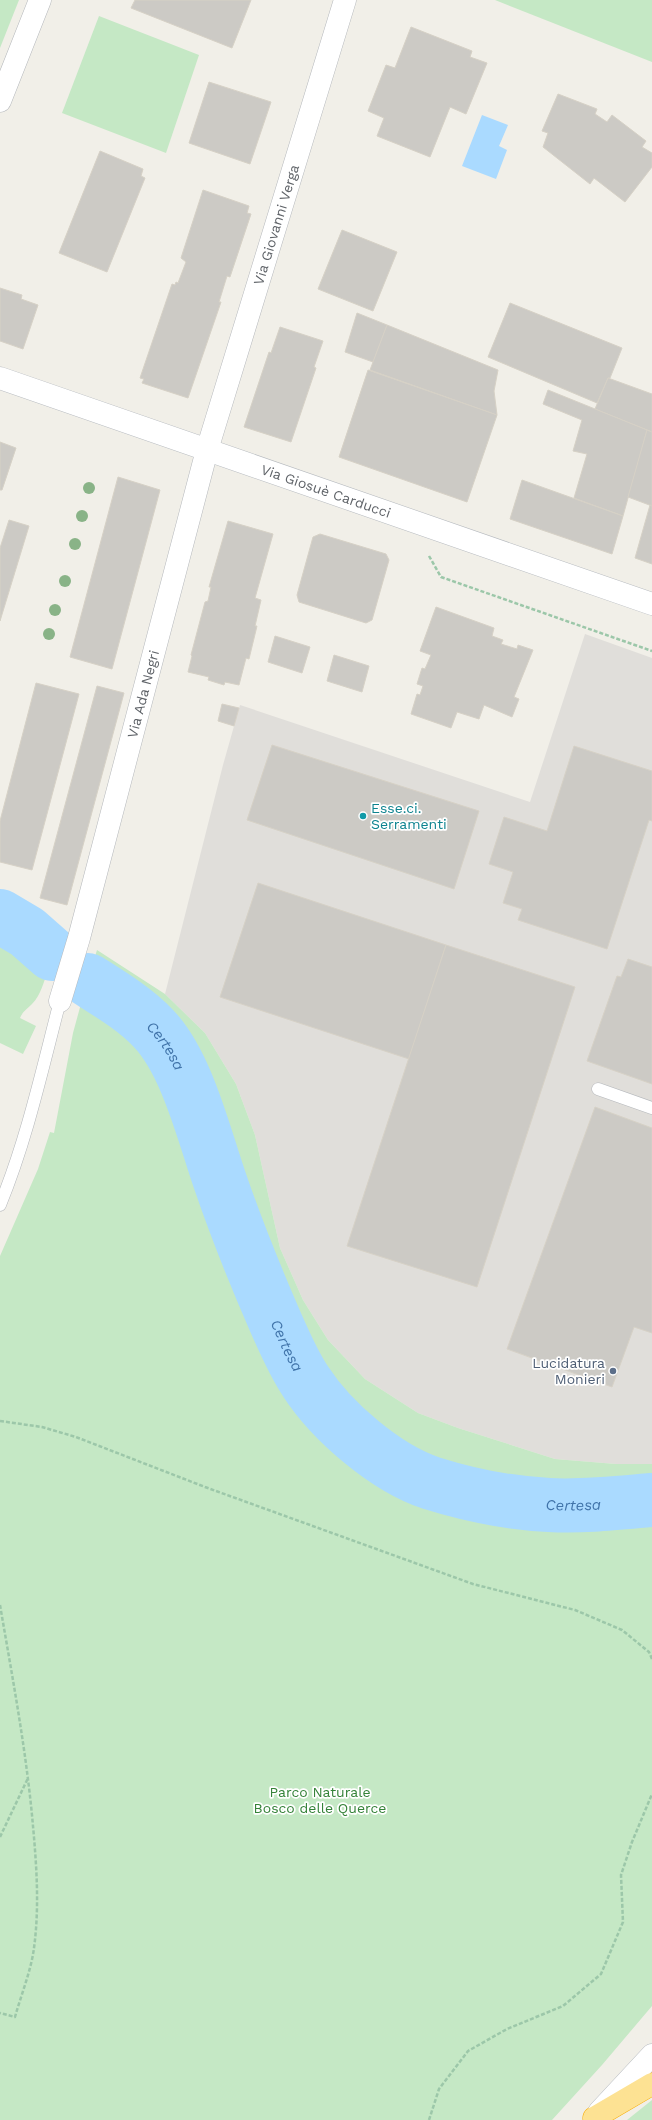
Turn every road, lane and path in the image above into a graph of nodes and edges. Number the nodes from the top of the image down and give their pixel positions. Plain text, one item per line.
1 (40, 0) edge
2 (346, 0) edge
3 (0, 101) edge
4 (0, 378) edge
5 (207, 450) junction
6 (427, 552) dead end
7 (652, 604) edge
8 (652, 651) edge
9 (60, 1001) joint
10 (598, 1089) dead end
11 (652, 1108) edge
12 (0, 1205) edge
13 (0, 1421) edge
14 (0, 1605) edge
15 (652, 1659) edge
16 (28, 1778) junction
17 (652, 1794) edge
18 (0, 1837) edge
19 (0, 2013) edge
20 (652, 2055) edge
21 (652, 2084) edge
22 (593, 2119) edge
23 (429, 2120) edge

1 - 3 street
2 - 5 street, Via Giovanni Verga
4 - 5 street, Via Giosuè Carducci
5 - 7 street, Via Giosuè Carducci
5 - 9 street, Via Ada Negri
6 - 8 path
9 - 12 lane
10 - 11 lane
13 - 15 path
14 - 16 path
16 - 18 path
16 - 19 path
17 - 23 path
20 - 22 street
21 - 22 highway

